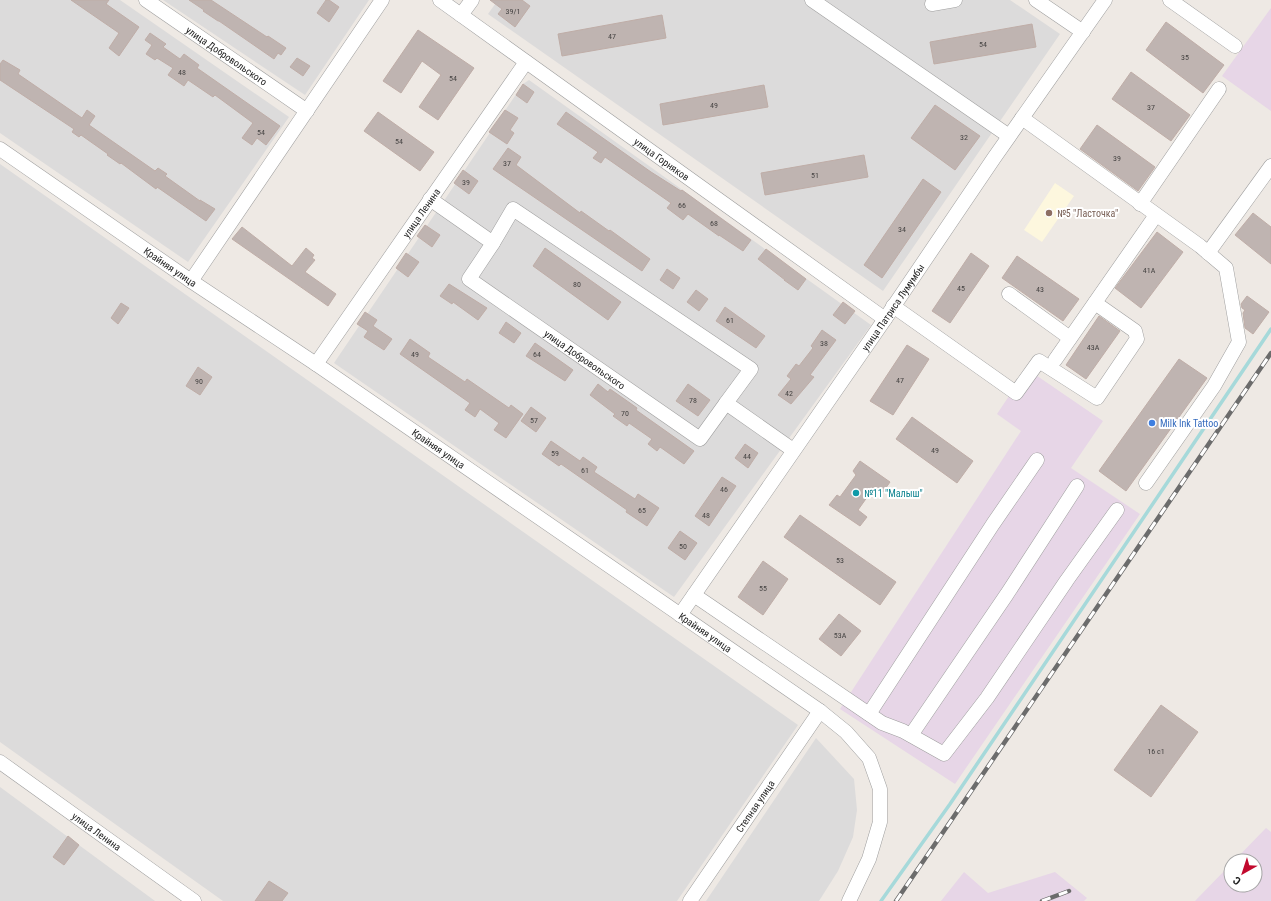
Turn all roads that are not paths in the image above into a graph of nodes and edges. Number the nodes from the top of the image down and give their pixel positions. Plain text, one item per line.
1 (146, 0) edge
2 (382, 0) edge
3 (440, 0) edge
4 (472, 0) edge
5 (812, 0) edge
6 (955, 0) edge
7 (1036, 0) edge
8 (1105, 0) edge
9 (1170, 0) edge
10 (932, 4) dead end
11 (461, 15) junction
12 (1083, 32) junction
13 (1235, 46) dead end
14 (526, 62) junction
15 (1219, 89) dead end
16 (307, 112) junction
17 (1022, 118) junction
18 (1009, 136) junction
19 (0, 149) edge
20 (1271, 166) edge
21 (430, 199) junction
22 (1140, 204) junction
23 (1156, 215) junction
24 (493, 243) junction
25 (1208, 253) junction
26 (191, 281) junction
27 (1009, 294) dead end
28 (1095, 303) junction
29 (893, 306) junction
30 (885, 319) junction
31 (1070, 338) junction
32 (1055, 360) dead end
33 (316, 364) junction
34 (726, 404) junction
35 (793, 450) junction
36 (1037, 460) dead end
37 (1146, 483) dead end
38 (1077, 486) dead end
39 (1117, 510) dead end
40 (694, 595) junction
41 (680, 615) junction
42 (820, 711) junction
43 (869, 714) junction
44 (911, 735) junction
45 (0, 762) edge
46 (194, 901) edge
47 (690, 901) edge
48 (849, 901) edge

1 - 16 street, улица Добровольского
2 - 16 street
3 - 11 street, улица Горняков
4 - 11 street
5 - 18 street
6 - 10 street
7 - 12 street
8 - 12 street, улица Патриса Лумумбы
9 - 13 street
11 - 14 street, улица Горняков
12 - 17 street, улица Патриса Лумумбы
14 - 21 street, улица Ленина
14 - 30 street, улица Горняков
15 - 22 street
16 - 26 street
17 - 18 street, улица Патриса Лумумбы
17 - 22 street
18 - 29 street, улица Патриса Лумумбы
19 - 26 street, Крайняя улица
20 - 25 street
21 - 24 street
21 - 33 street, улица Ленина
22 - 23 street
23 - 25 street
23 - 28 street
24 - 34 street, улица Добровольского
24 - 34 street, улица Добровольского
25 - 37 street
26 - 33 street, Крайняя улица
27 - 31 street
28 - 29 street
28 - 31 street
29 - 30 street, улица Патриса Лумумбы
30 - 35 street, улица Патриса Лумумбы
31 - 32 street
33 - 41 street, Крайняя улица
34 - 35 street
35 - 40 street, улица Патриса Лумумбы
36 - 43 street
38 - 44 street
39 - 44 street
40 - 41 street, улица Патриса Лумумбы
40 - 43 street
41 - 42 street, Крайняя улица
42 - 47 street, Степная улица
42 - 48 street, Крайняя улица
43 - 44 street
45 - 46 street, улица Ленина

